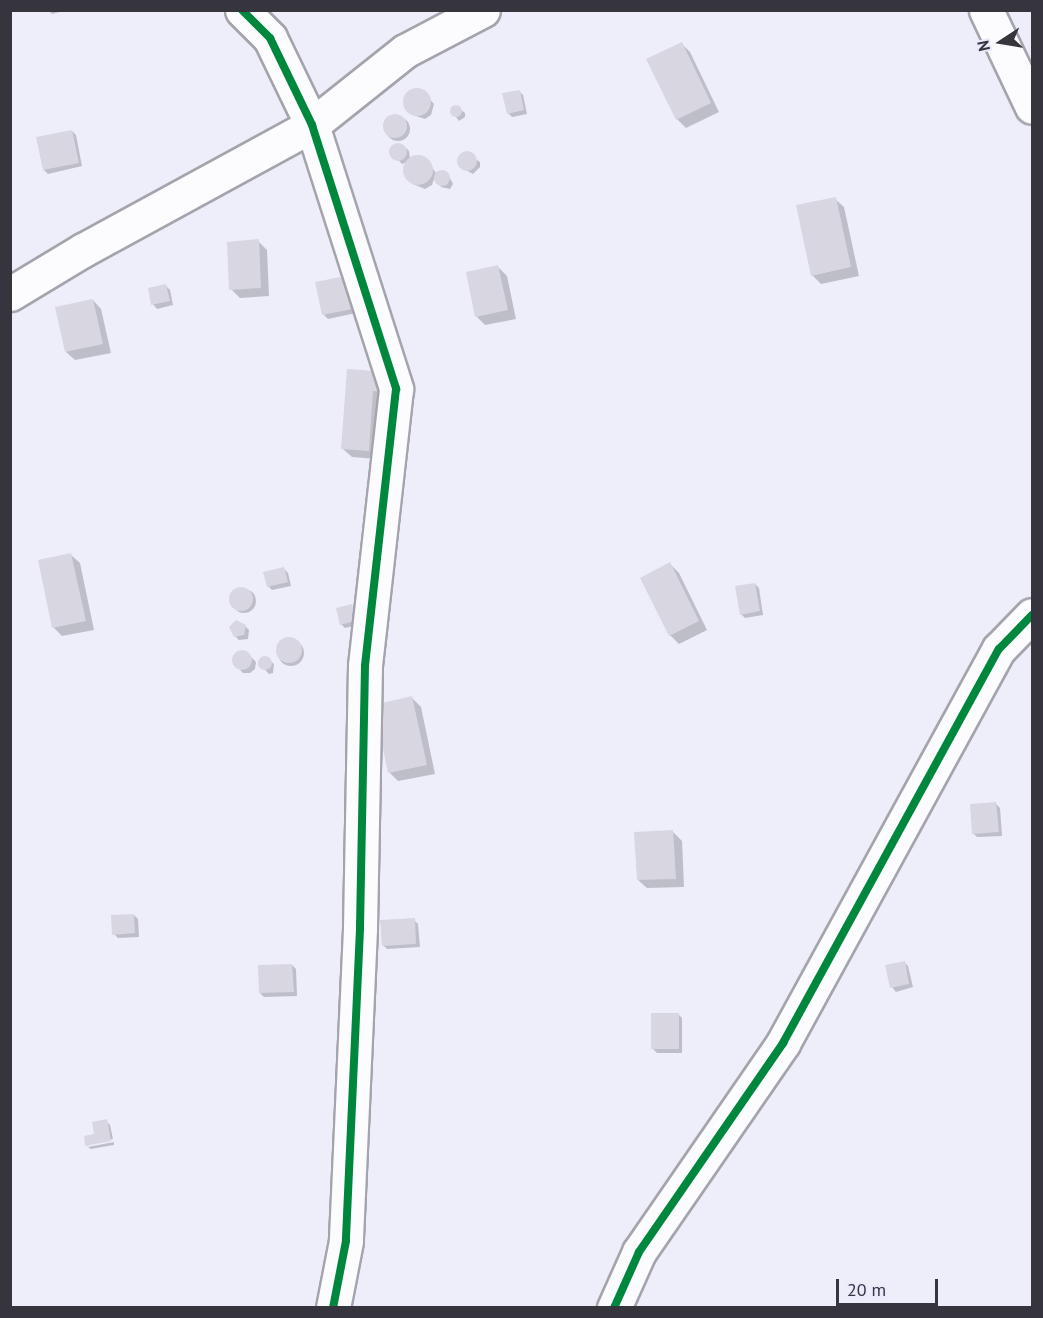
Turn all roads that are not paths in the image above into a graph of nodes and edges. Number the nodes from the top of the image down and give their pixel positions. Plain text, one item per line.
1 (242, 10) edge
2 (483, 10) edge
3 (986, 10) edge
4 (1032, 107) edge
5 (312, 124) junction
6 (10, 294) edge
7 (1032, 615) edge
8 (333, 1308) edge
9 (615, 1308) edge

1 - 5 street
2 - 5 street
3 - 4 street
5 - 6 street
5 - 8 street
7 - 9 street

